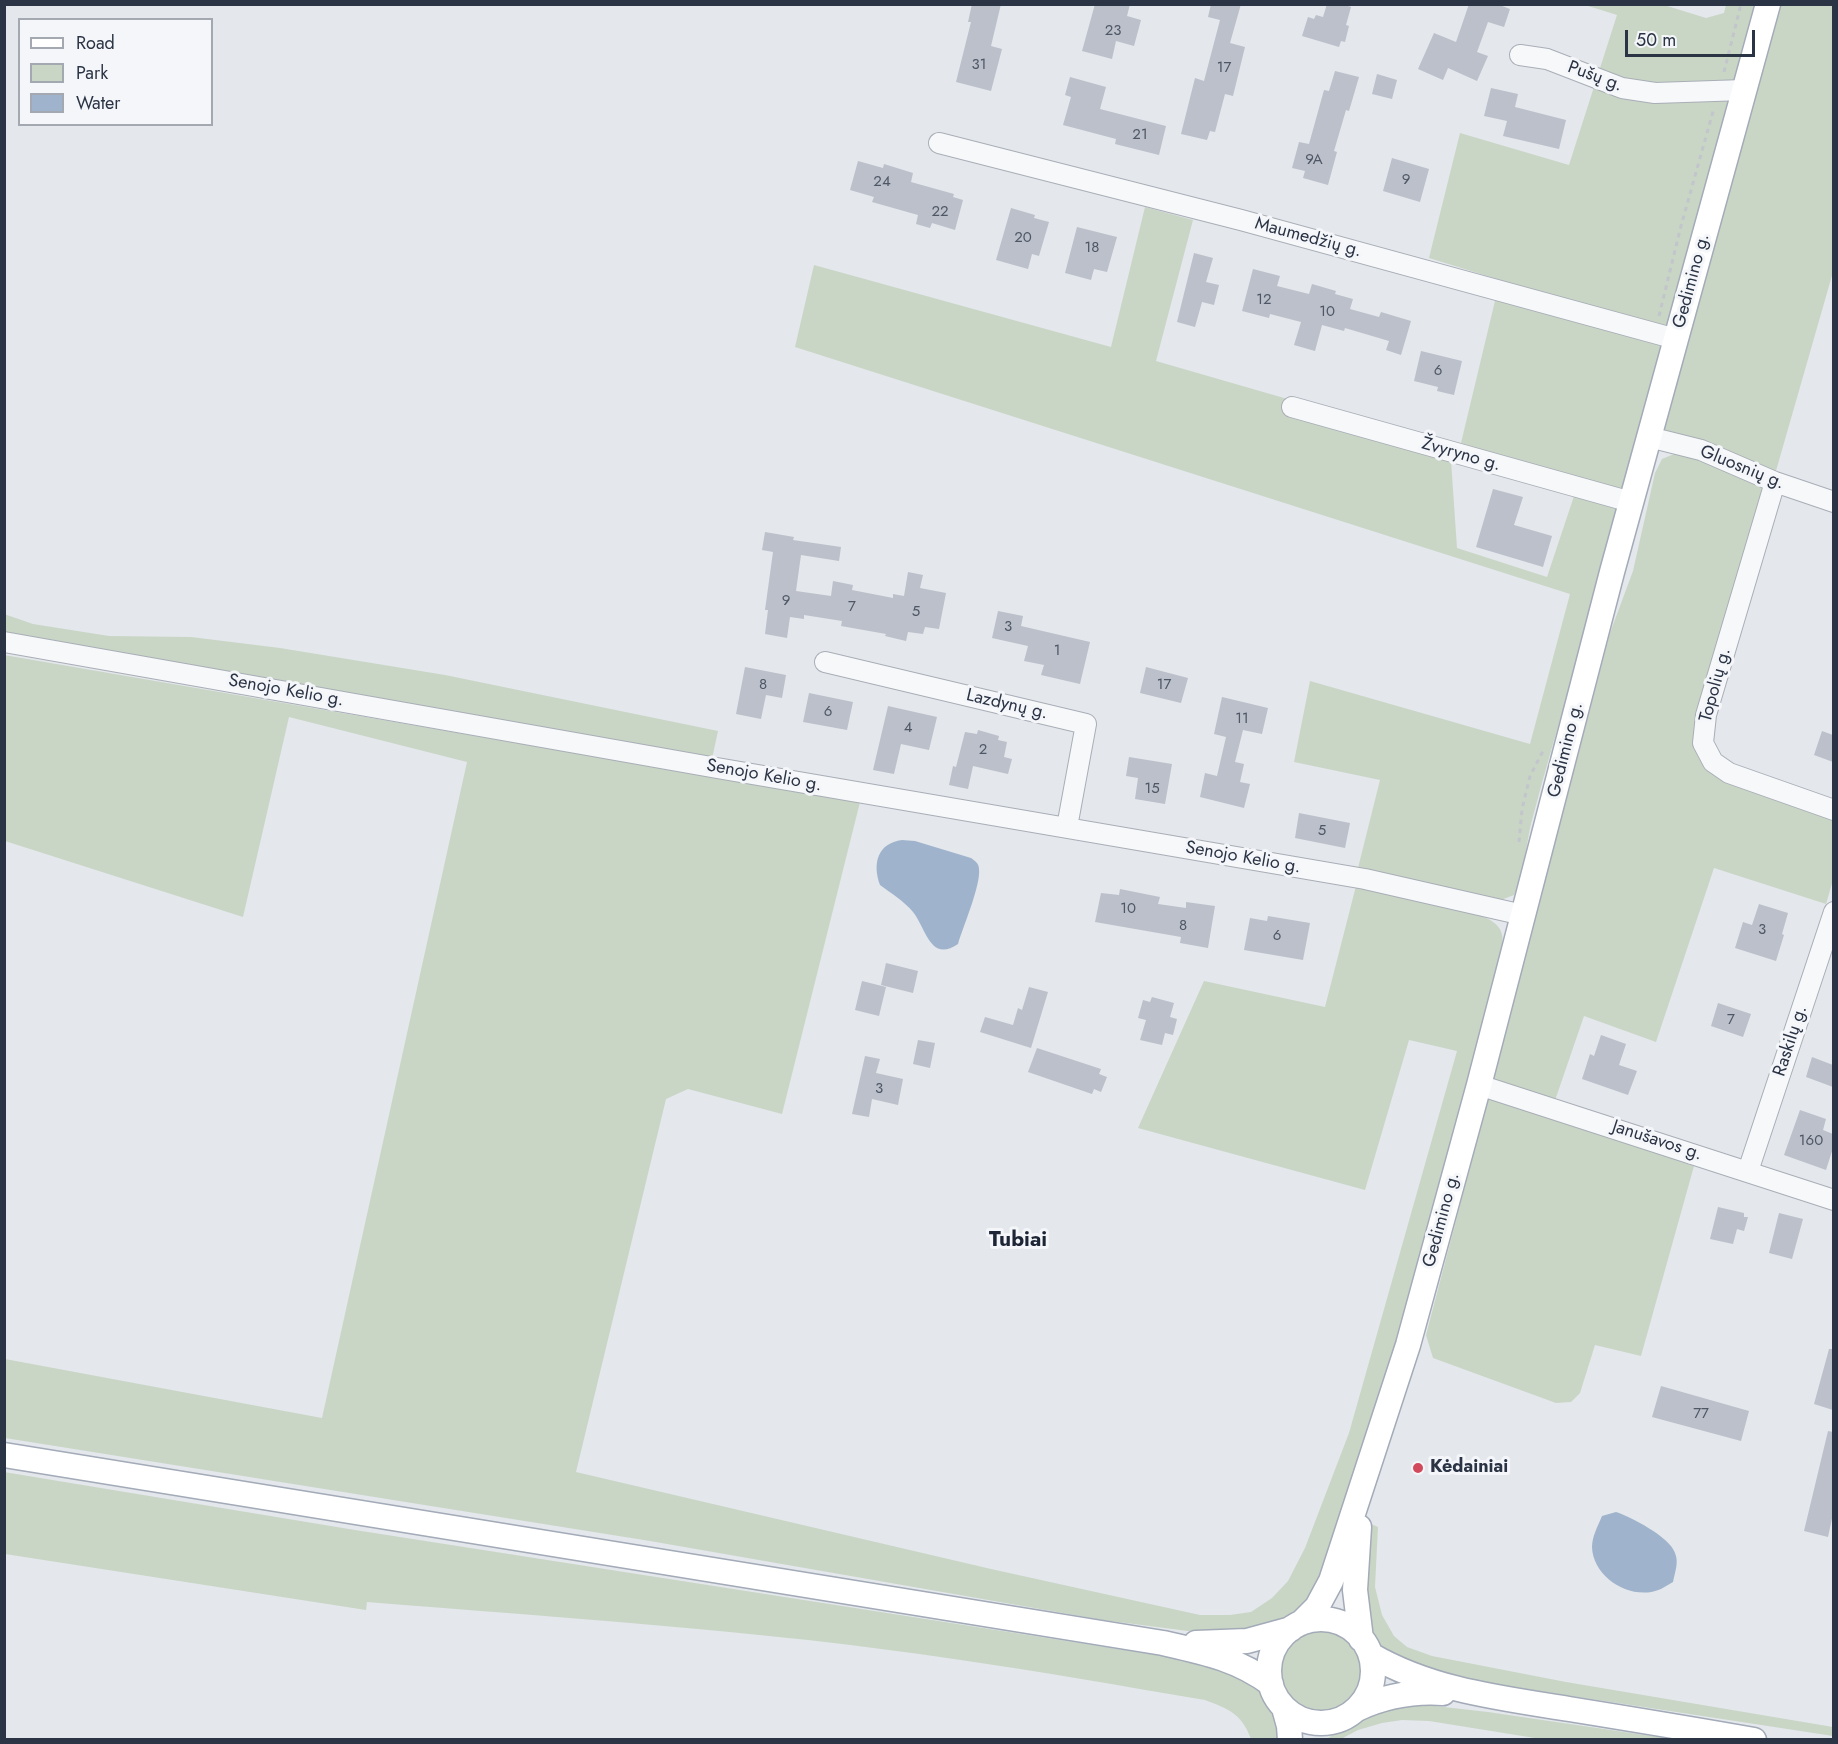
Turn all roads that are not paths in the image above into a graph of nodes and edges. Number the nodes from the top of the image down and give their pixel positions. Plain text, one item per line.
1 (1768, 4) edge
2 (1520, 55) dead end
3 (1744, 90) junction
4 (939, 143) dead end
5 (1665, 336) junction
6 (1292, 408) dead end
7 (1649, 437) junction
8 (1775, 482) junction
9 (1631, 502) junction
10 (1833, 502) edge
11 (4, 642) edge
12 (825, 662) dead end
13 (1833, 810) edge
14 (1067, 827) junction
15 (1833, 912) edge
16 (1523, 915) junction
17 (1479, 1085) junction
18 (1748, 1171) junction
19 (1833, 1200) edge
20 (4, 1455) edge
21 (1361, 1494) junction
22 (1296, 1626) junction
23 (1163, 1643) junction
24 (1366, 1647) junction
25 (1270, 1684) junction
26 (1485, 1696) junction
27 (1284, 1708) junction
28 (1357, 1708) junction
29 (1324, 1731) edge
30 (1290, 1740) edge
31 (1754, 1740) edge

1 - 3 main road, Gedimino g.
2 - 3 street, Pušų g.
3 - 5 main road, Gedimino g.
4 - 5 street, Maumedžių g.
5 - 7 main road, Gedimino g.
6 - 9 street, Žvyryno g.
7 - 8 street, Gluosnių g.
7 - 9 main road, Gedimino g.
8 - 10 street, Gluosnių g.
8 - 13 street, Topolių g.
9 - 16 main road, Gedimino g.
11 - 14 street, Senojo Kelio g.
12 - 14 street, Lazdynų g.
14 - 16 street, Senojo Kelio g.
15 - 18 street, Raskilų g.
16 - 17 main road, Gedimino g.
17 - 18 street, Janušavos g.
17 - 21 main road, Gedimino g.
18 - 19 street, Janušavos g.
20 - 23 main road
21 - 22 main road
21 - 24 main road
22 - 23 main road
22 - 24 main road
22 - 25 main road
23 - 25 main road
24 - 26 main road
24 - 28 main road
25 - 27 main road
26 - 28 main road
26 - 31 main road
27 - 29 main road
27 - 30 main road
28 - 29 main road

